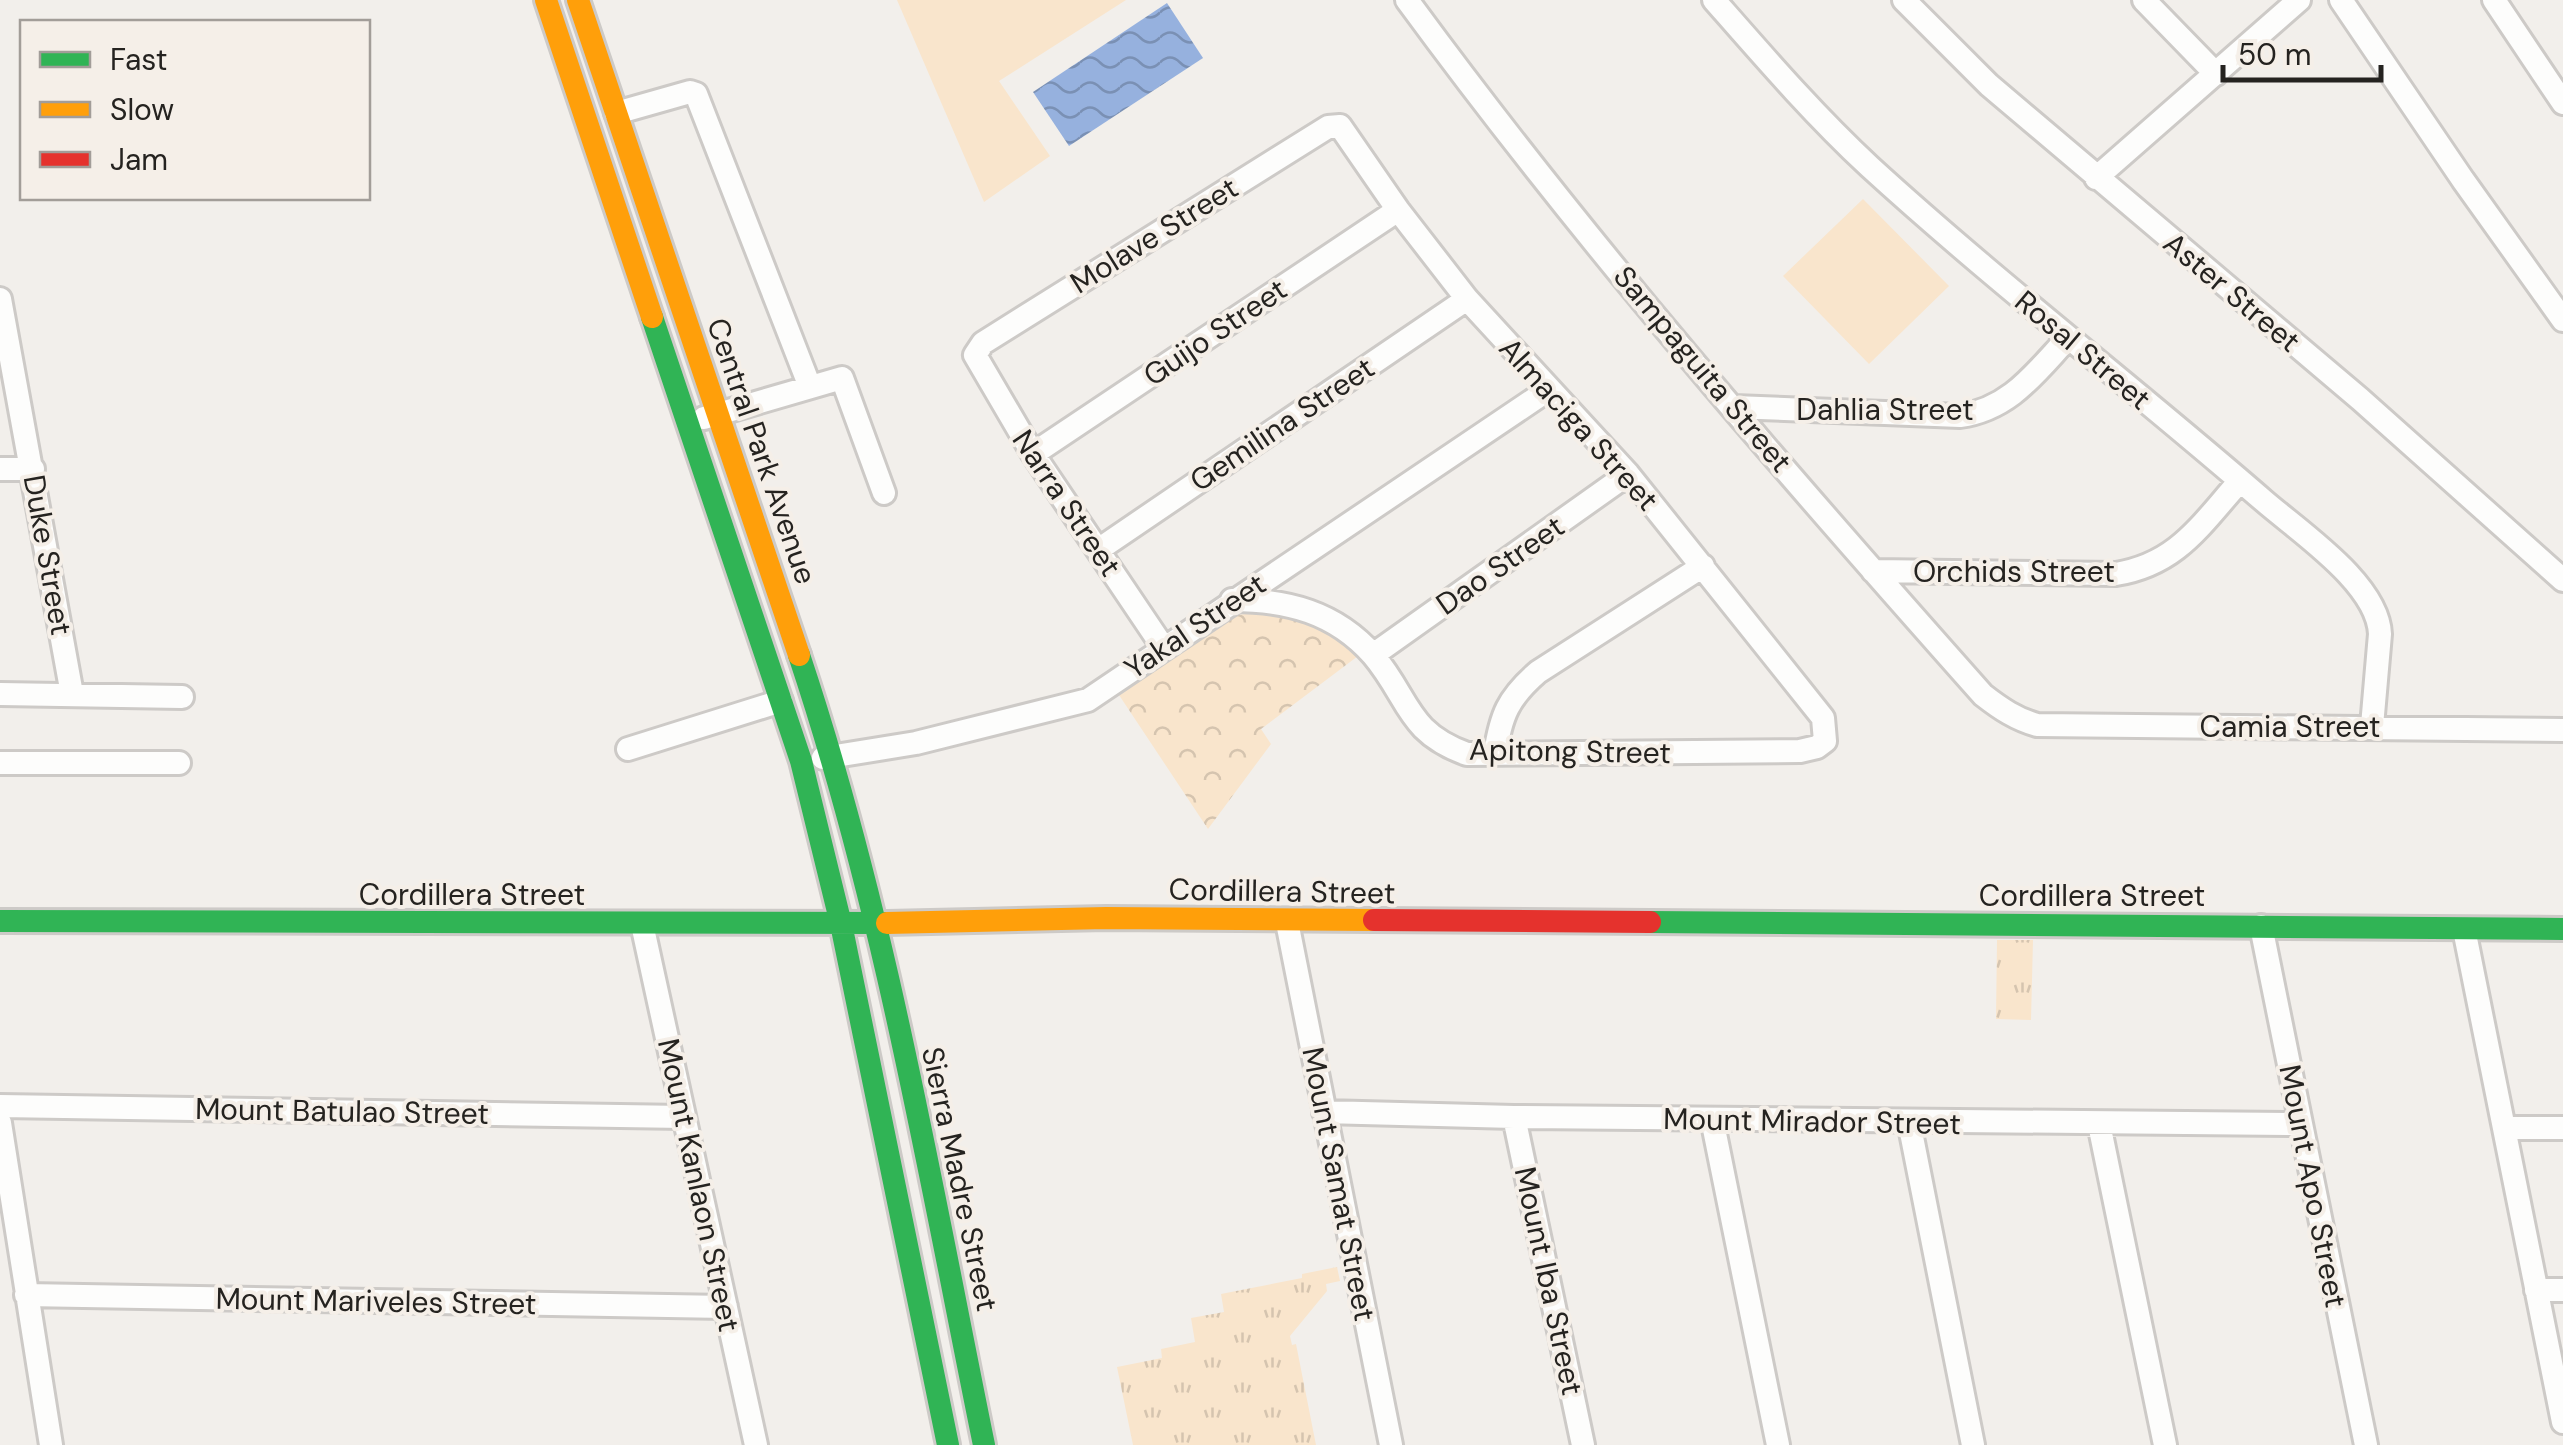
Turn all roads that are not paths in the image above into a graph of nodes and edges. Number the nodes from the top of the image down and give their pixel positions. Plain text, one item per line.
1 (546, 0) edge
2 (578, 0) edge
3 (1408, 0) edge
4 (1714, 0) edge
5 (1904, 0) edge
6 (2144, 0) edge
7 (2300, 0) edge
8 (2341, 0) edge
9 (2494, 0) edge
10 (2216, 74) junction
11 (2563, 103) edge
12 (616, 113) junction
13 (1340, 126) joint
14 (2096, 178) junction
15 (1398, 210) junction
16 (0, 299) edge
17 (1467, 299) junction
18 (2563, 320) edge
19 (2066, 338) junction
20 (975, 355) joint
21 (810, 386) junction
22 (1548, 390) junction
23 (1734, 407) junction
24 (718, 414) junction
25 (687, 424) junction
26 (1032, 454) junction
27 (0, 469) edge
28 (33, 469) junction
29 (1628, 474) junction
30 (2240, 481) junction
31 (884, 493) dead end
32 (1098, 550) junction
33 (1703, 566) junction
34 (1872, 570) junction
35 (2563, 580) edge
36 (1232, 600) junction
37 (1163, 648) junction
38 (1373, 655) junction
39 (0, 694) edge
40 (72, 694) junction
41 (182, 697) dead end
42 (780, 701) junction
43 (1823, 718) joint
44 (2018, 720) joint
45 (2372, 726) junction
46 (2563, 730) edge
47 (628, 749) dead end
48 (1495, 754) junction
49 (833, 757) junction
50 (801, 762) junction
51 (0, 763) edge
52 (180, 763) dead end
53 (0, 921) edge
54 (1286, 922) junction
55 (642, 924) junction
56 (841, 924) junction
57 (877, 924) junction
58 (2261, 926) junction
59 (2464, 928) junction
60 (2563, 929) edge
61 (0, 1106) edge
62 (1324, 1112) junction
63 (684, 1117) junction
64 (1514, 1118) junction
65 (1712, 1120) junction
66 (1909, 1122) junction
67 (0, 1123) edge
68 (2099, 1124) junction
69 (2300, 1124) junction
70 (2504, 1128) junction
71 (2563, 1128) edge
72 (2536, 1290) junction
73 (2563, 1290) edge
74 (26, 1295) junction
75 (726, 1307) junction
76 (2563, 1422) edge
77 (51, 1445) edge
78 (756, 1445) edge
79 (948, 1445) edge
80 (984, 1445) edge
81 (1390, 1445) edge
82 (1584, 1445) edge
83 (1778, 1445) edge
84 (1972, 1445) edge
85 (2164, 1445) edge
86 (2366, 1445) edge

1 - 25 street, Central Park Avenue
2 - 12 street, Central Park Avenue
3 - 23 street, Sampaguita Street
4 - 19 street, Rosal Street
5 - 14 street, Aster Street
6 - 10 street
7 - 10 street
8 - 18 street
9 - 11 street
10 - 14 street
12 - 21 street
12 - 24 street, Central Park Avenue
13 - 15 street, Almaciga Street
13 - 20 street, Molave Street
14 - 35 street, Aster Street
15 - 17 street, Almaciga Street
15 - 26 street, Guijo Street
16 - 28 street, Duke Street
17 - 22 street, Almaciga Street
17 - 32 street, Gemilina Street
19 - 23 street, Dahlia Street
19 - 30 street, Rosal Street
20 - 26 street, Narra Street
21 - 24 street
21 - 31 street
22 - 29 street, Almaciga Street
22 - 36 street, Yakal Street
23 - 34 street, Sampaguita Street
24 - 25 street
24 - 49 street, Central Park Avenue
25 - 42 street, Central Park Avenue
26 - 32 street, Narra Street
27 - 28 street
28 - 40 street, Duke Street
29 - 33 street, Almaciga Street
29 - 38 street, Dao Street
30 - 34 street, Orchids Street
30 - 45 street, Rosal Street
32 - 37 street, Narra Street
33 - 43 street, Almaciga Street
33 - 48 street
34 - 44 street, Sampaguita Street
36 - 37 street, Yakal Street
36 - 38 street, Apitong Street
37 - 49 street, Yakal Street
38 - 48 street, Apitong Street
39 - 40 street
40 - 41 street
42 - 47 street
42 - 50 street, Central Park Avenue
43 - 48 street, Apitong Street
44 - 45 street, Camia Street
45 - 46 street, Camia Street
49 - 50 street, Yakal Street
49 - 57 street, Central Park Avenue
50 - 56 street, Central Park Avenue
51 - 52 street
53 - 55 street, Cordillera Street
54 - 57 street, Cordillera Street
54 - 58 street, Cordillera Street
54 - 62 street, Mount Samat Street
55 - 56 street, Cordillera Street
55 - 63 street, Mount Kanlaon Street
56 - 57 street, Cordillera Street
56 - 79 street
57 - 80 street, Sierra Madre Street
58 - 59 street, Cordillera Street
58 - 69 street, Mount Apo Street
59 - 60 street, Cordillera Street
59 - 70 street
61 - 63 street, Mount Batulao Street
62 - 64 street, Mount Mirador Street
62 - 81 street, Mount Samat Street
63 - 75 street, Mount Kanlaon Street
64 - 65 street, Mount Mirador Street
64 - 82 street, Mount Iba Street
65 - 66 street, Mount Mirador Street
65 - 83 street
66 - 68 street, Mount Mirador Street
66 - 84 street
67 - 74 street
68 - 69 street, Mount Mirador Street
68 - 85 street
69 - 86 street, Mount Apo Street
70 - 71 street
70 - 72 street
72 - 73 street
72 - 76 street
74 - 75 street, Mount Mariveles Street
74 - 77 street
75 - 78 street, Mount Kanlaon Street

